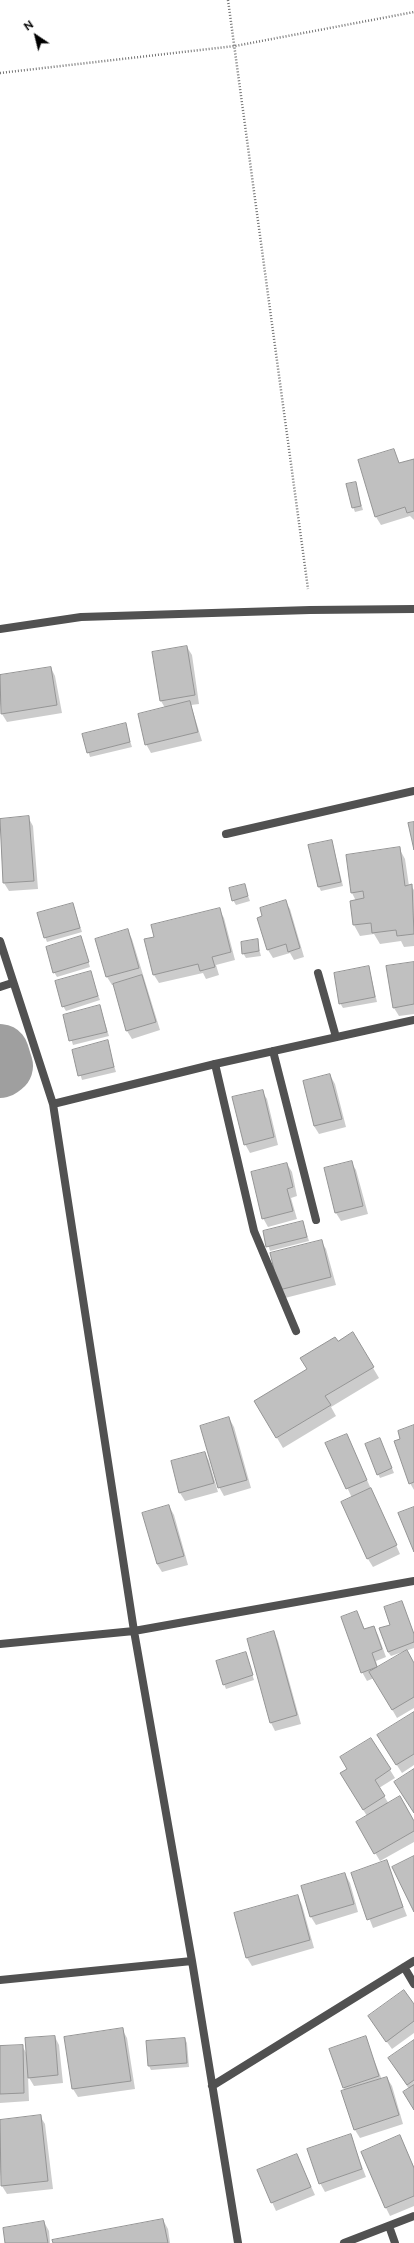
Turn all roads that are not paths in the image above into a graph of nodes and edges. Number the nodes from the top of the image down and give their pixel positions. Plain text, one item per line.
1 (414, 609) edge
2 (0, 628) edge
3 (414, 791) edge
4 (226, 834) dead end
5 (0, 941) edge
6 (318, 973) dead end
7 (12, 983) junction
8 (0, 987) edge
9 (414, 1020) edge
10 (336, 1037) junction
11 (273, 1051) junction
12 (215, 1064) junction
13 (53, 1104) junction
14 (316, 1220) dead end
15 (296, 1332) dead end
16 (414, 1581) edge
17 (134, 1631) junction
18 (0, 1644) edge
19 (192, 1961) junction
20 (414, 1961) edge
21 (404, 1968) junction
22 (0, 1980) edge
23 (414, 1984) edge
24 (212, 2086) junction
25 (414, 2216) edge
26 (389, 2226) junction
27 (238, 2243) edge
28 (344, 2243) edge
29 (395, 2243) edge

1 - 2 street
3 - 4 street
5 - 7 street
6 - 10 street
7 - 8 street
7 - 13 street
9 - 10 street
10 - 11 street
11 - 12 street
11 - 14 street
12 - 13 street
12 - 15 street
13 - 17 street
16 - 17 street
17 - 18 street
17 - 19 street
19 - 22 street
19 - 24 street
20 - 21 street
21 - 23 street
21 - 24 street
24 - 27 street
25 - 26 street
26 - 28 street
26 - 29 street

